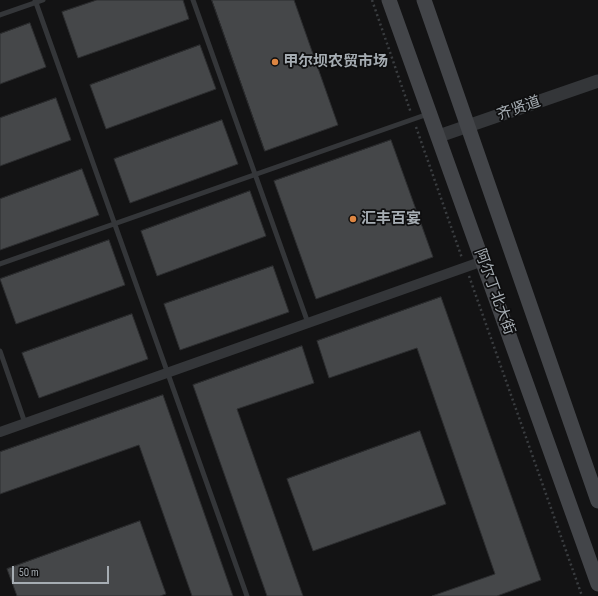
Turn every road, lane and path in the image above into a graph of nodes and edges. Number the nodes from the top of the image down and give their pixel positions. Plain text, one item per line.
1 (43, 0) edge
2 (193, 0) edge
3 (372, 0) edge
4 (389, 0) edge
5 (424, 0) edge
6 (36, 1) edge
7 (0, 15) edge
8 (598, 81) edge
9 (431, 112) junction
10 (413, 119) junction
11 (468, 126) junction
12 (439, 136) junction
13 (255, 174) junction
14 (115, 224) junction
15 (483, 261) junction
16 (0, 264) edge
17 (466, 267) junction
18 (308, 323) junction
19 (0, 351) edge
20 (168, 372) junction
21 (25, 423) junction
22 (0, 432) edge
23 (598, 501) edge
24 (598, 584) edge
25 (247, 596) edge
26 (582, 596) edge

1 - 6 lane
2 - 13 lane
3 - 10 path
4 - 9 main road, 阿尔丁北大街
5 - 11 main road, 阿尔丁北大街
6 - 7 lane
6 - 14 lane
8 - 11 street, 齐贤道
9 - 10 lane
9 - 12 main road, 阿尔丁北大街
10 - 13 lane
10 - 17 path
11 - 12 street, 齐贤道
11 - 23 main road, 阿尔丁北大街
12 - 15 main road, 阿尔丁北大街
13 - 14 lane
13 - 18 lane
14 - 16 lane
14 - 20 lane
15 - 17 street
15 - 24 main road, 阿尔丁北大街
17 - 18 street
17 - 26 path
18 - 20 street
19 - 21 lane
20 - 21 street
20 - 25 lane
21 - 22 street

